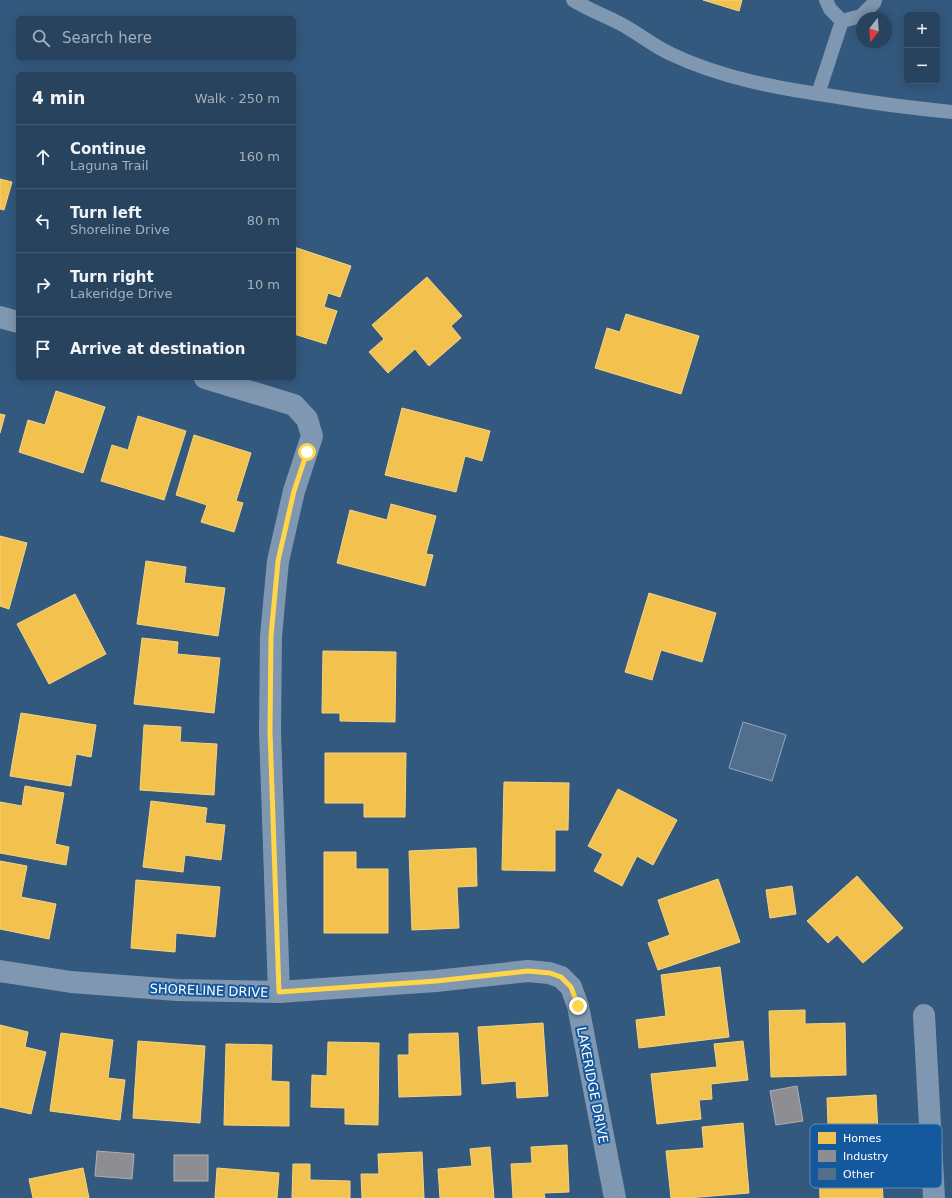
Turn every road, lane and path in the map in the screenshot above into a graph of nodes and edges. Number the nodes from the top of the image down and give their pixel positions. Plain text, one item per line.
1 (573, 0) edge
2 (826, 0) edge
3 (876, 0) edge
4 (842, 21) junction
5 (818, 94) junction
6 (952, 112) edge
7 (0, 317) edge
8 (16, 321) edge
9 (212, 380) edge
10 (0, 971) edge
11 (561, 977) joint
12 (279, 992) junction
13 (924, 1015) dead end
14 (930, 1124) edge
15 (933, 1188) edge
16 (615, 1198) edge
17 (934, 1198) edge

1 - 5 lane
2 - 4 lane
3 - 4 lane
4 - 5 lane
5 - 6 lane
7 - 8 street
9 - 12 street
10 - 12 street, SHORELINE DRIVE
11 - 12 street, SHORELINE DRIVE
11 - 16 street, LAKERIDGE DRIVE
13 - 14 street
15 - 17 street

